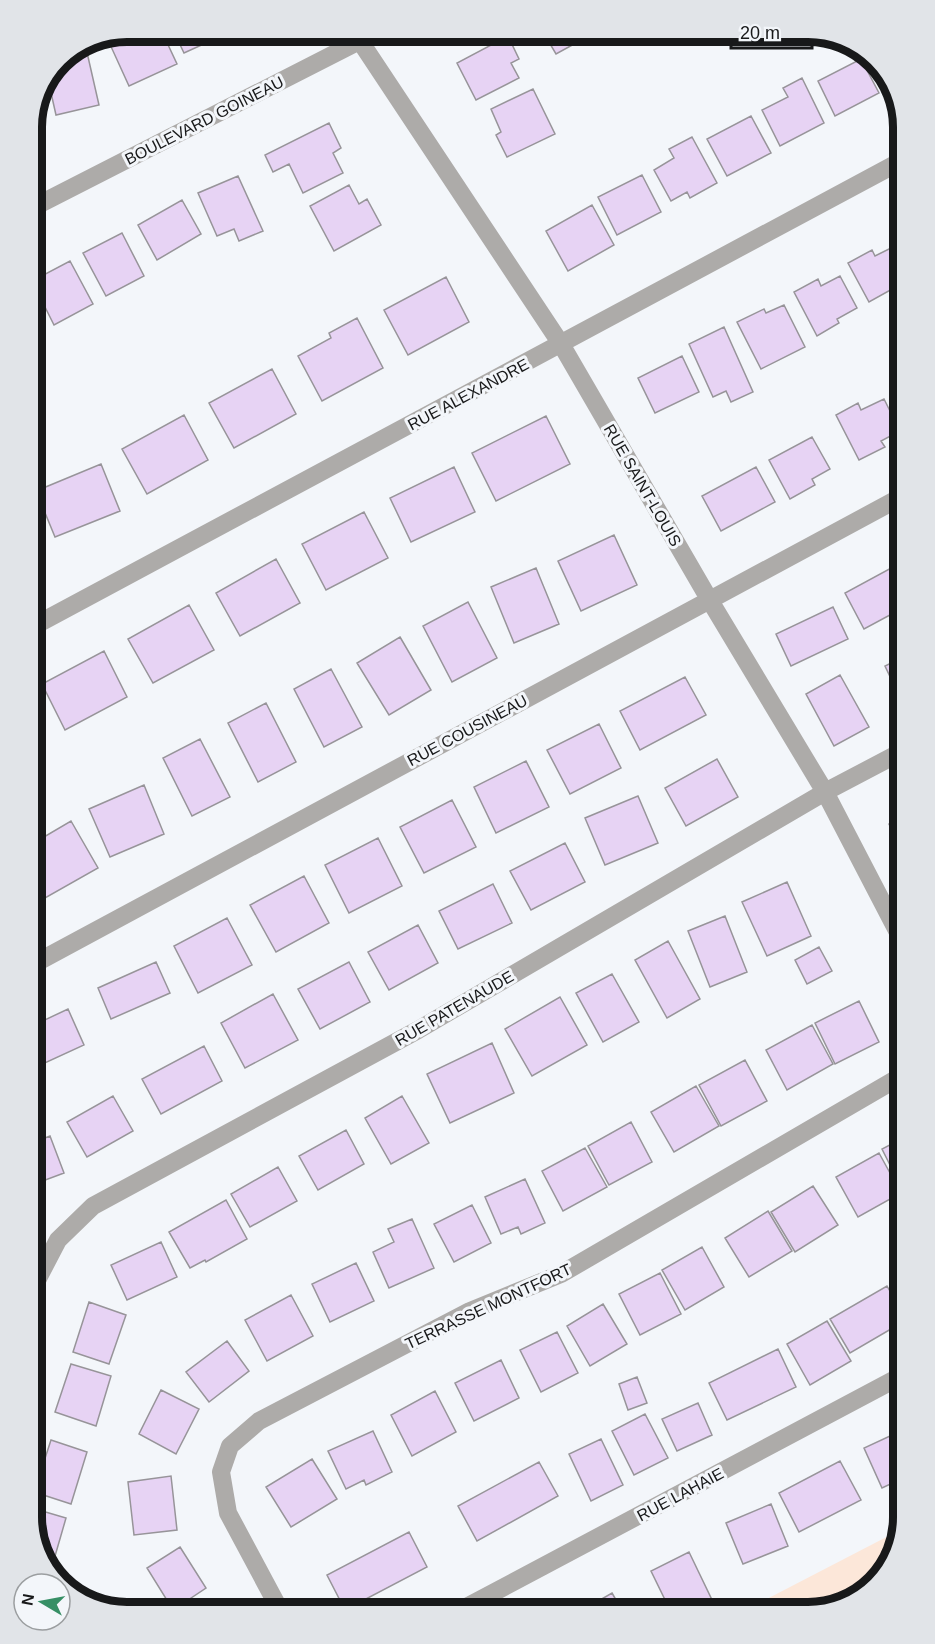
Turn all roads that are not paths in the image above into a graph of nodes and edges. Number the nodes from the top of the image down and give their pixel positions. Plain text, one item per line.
1 (358, 42) edge
2 (361, 42) edge
3 (893, 165) edge
4 (42, 200) edge
5 (561, 344) junction
6 (893, 501) edge
7 (710, 599) junction
8 (42, 622) edge
9 (893, 757) edge
10 (825, 792) junction
11 (893, 923) edge
12 (42, 960) edge
13 (893, 1081) edge
14 (42, 1271) edge
15 (893, 1380) edge
16 (276, 1602) edge
17 (476, 1602) edge

1 - 4 street, BOULEVARD GOINEAU
2 - 5 street, RUE SAINT-LOUIS
3 - 5 street, RUE ALEXANDRE
5 - 7 street, RUE SAINT-LOUIS
5 - 8 street, RUE ALEXANDRE
6 - 7 street, RUE COUSINEAU
7 - 10 street, RUE SAINT-LOUIS
7 - 12 street, RUE COUSINEAU
9 - 10 street, RUE PATENAUDE
10 - 11 street, RUE SAINT-LOUIS
10 - 14 street, RUE PATENAUDE
13 - 16 street, TERRASSE MONTFORT
15 - 17 street, RUE LAHAIE

